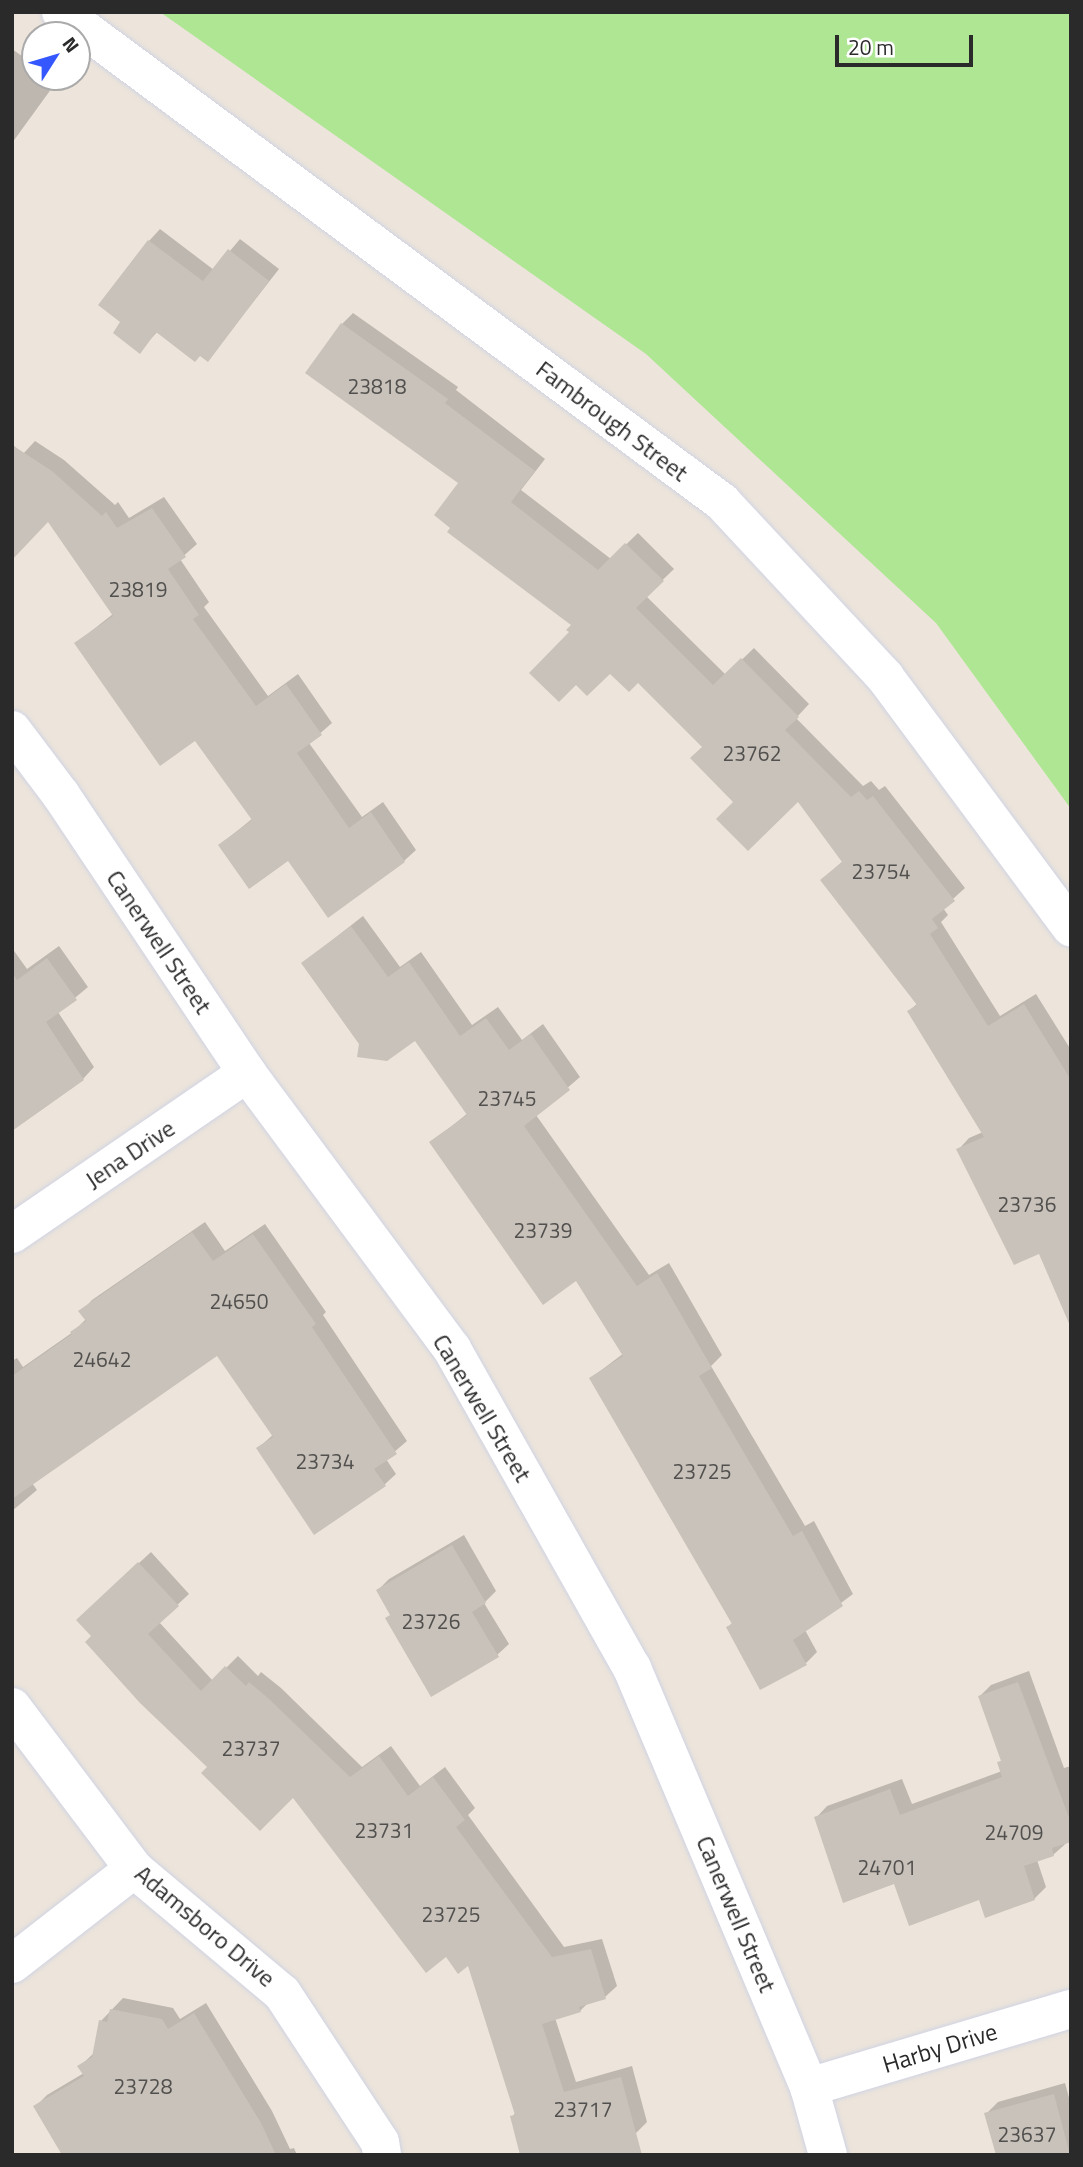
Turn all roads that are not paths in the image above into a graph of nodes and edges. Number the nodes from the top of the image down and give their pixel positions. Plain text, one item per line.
1 (61, 12) edge
2 (12, 730) edge
3 (1071, 927) edge
4 (247, 1073) junction
5 (12, 1234) edge
6 (12, 1707) edge
7 (134, 1868) junction
8 (12, 1965) edge
9 (1071, 2009) edge
10 (809, 2087) junction
11 (382, 2155) edge
12 (828, 2155) edge

1 - 3 street, Fambrough Street
2 - 4 street, Canerwell Street
4 - 5 street, Jena Drive
4 - 10 street, Canerwell Street
6 - 7 street, Adamsboro Drive
7 - 8 street
7 - 11 street, Adamsboro Drive
9 - 10 street, Harby Drive
10 - 12 street, Canerwell Street

